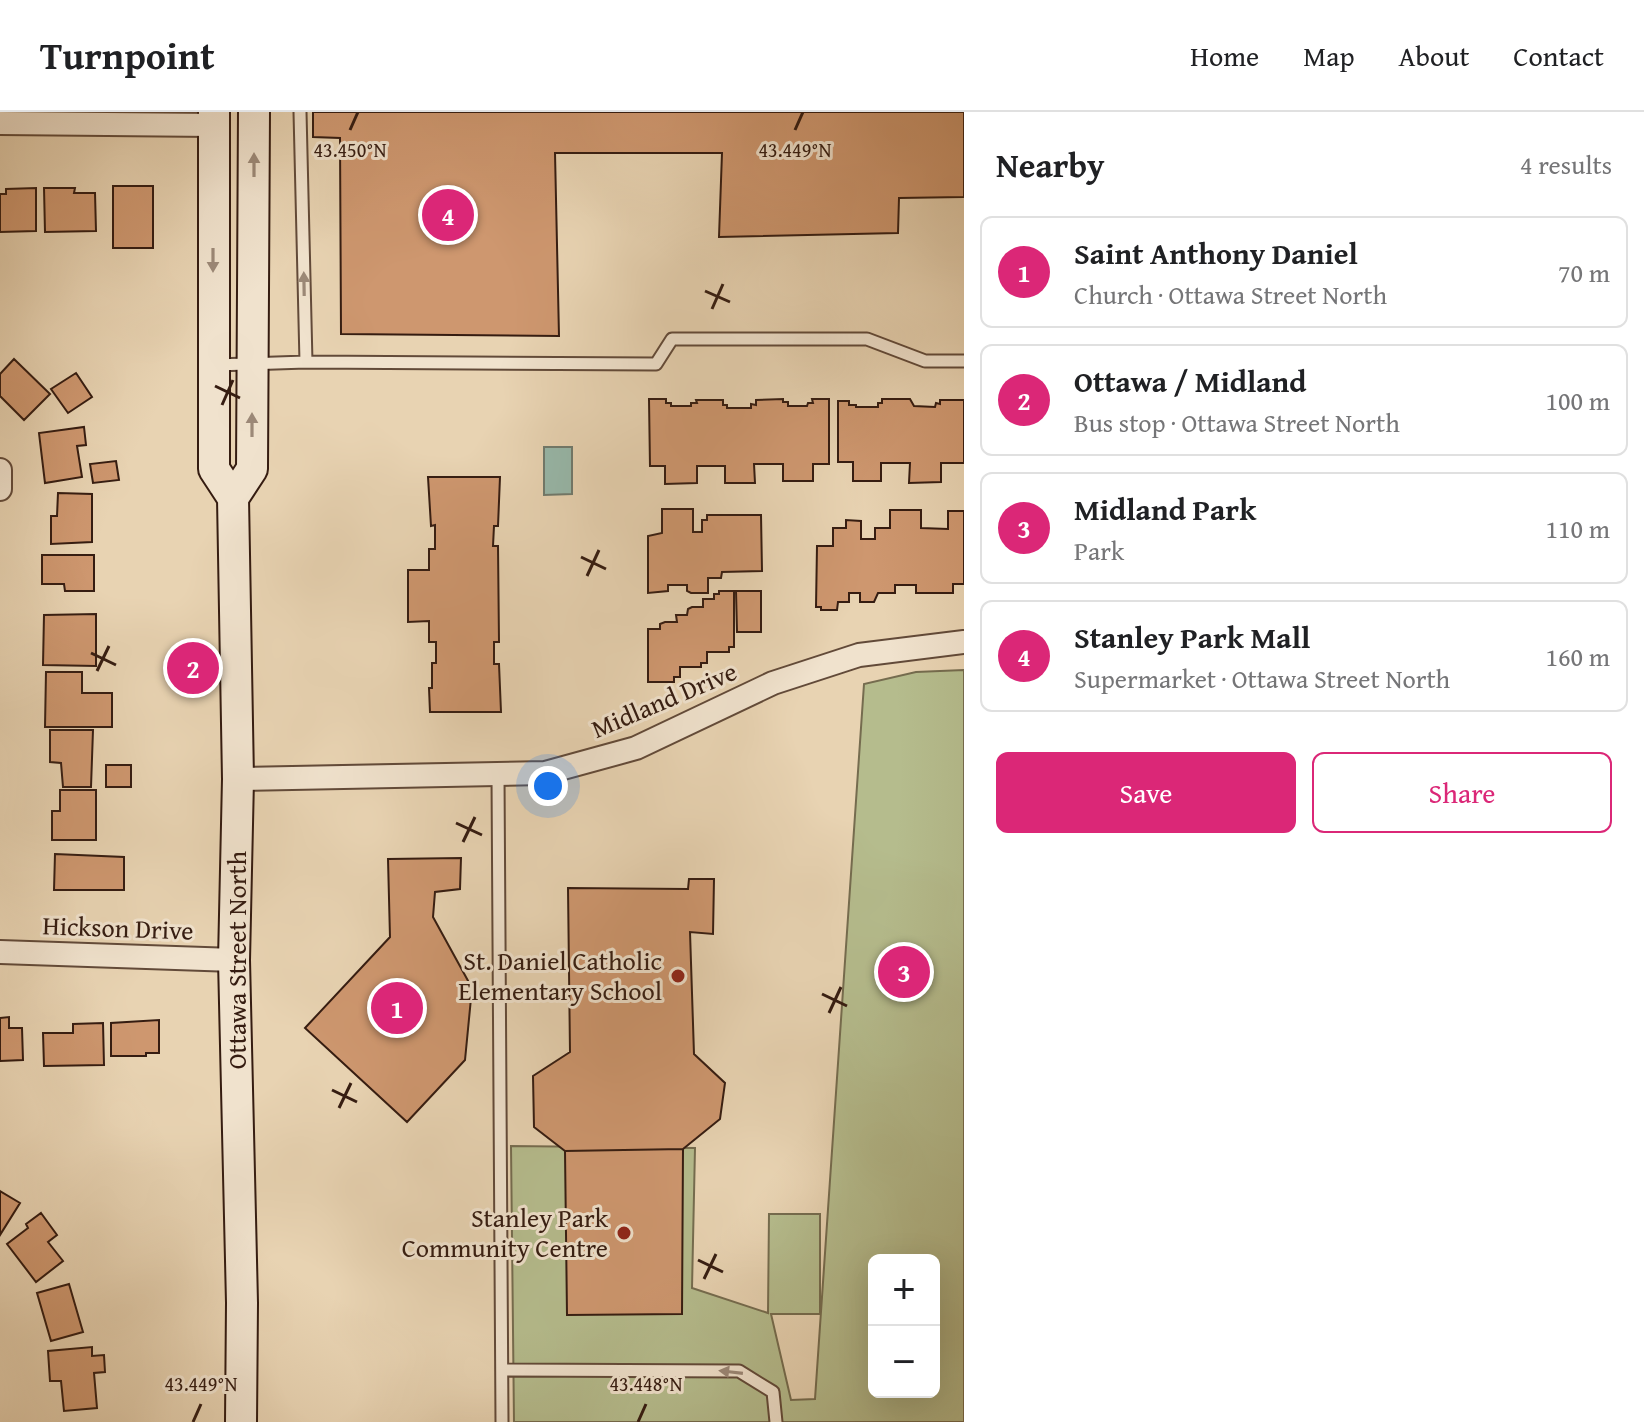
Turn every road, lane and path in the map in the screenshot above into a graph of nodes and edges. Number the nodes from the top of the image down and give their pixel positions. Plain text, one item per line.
1 (254, 112) edge
2 (300, 112) edge
3 (214, 119) edge
4 (0, 123) edge
5 (964, 361) edge
6 (306, 362) junction
7 (252, 364) junction
8 (213, 365) junction
9 (0, 470) edge
10 (0, 489) edge
11 (233, 498) junction
12 (964, 642) edge
13 (498, 776) junction
14 (238, 779) junction
15 (0, 952) edge
16 (234, 960) junction
17 (503, 1370) junction
18 (241, 1422) edge
19 (502, 1422) edge
20 (776, 1422) edge

7 -> 1 main road, Ottawa Street North
6 -> 2 lane
3 - 4 street
3 -> 8 main road, Ottawa Street North
5 - 6 lane
6 - 7 lane
7 - 8 lane
11 -> 7 main road, Ottawa Street North
8 - 11 main road, Ottawa Street North
9 - 10 street
11 - 14 main road, Ottawa Street North
12 - 13 street, Midland Drive
13 - 14 street, Midland Drive
13 - 17 lane
14 - 16 main road, Ottawa Street North
15 - 16 street, Hickson Drive
16 - 18 main road, Ottawa Street North
17 - 19 lane
20 -> 17 lane

